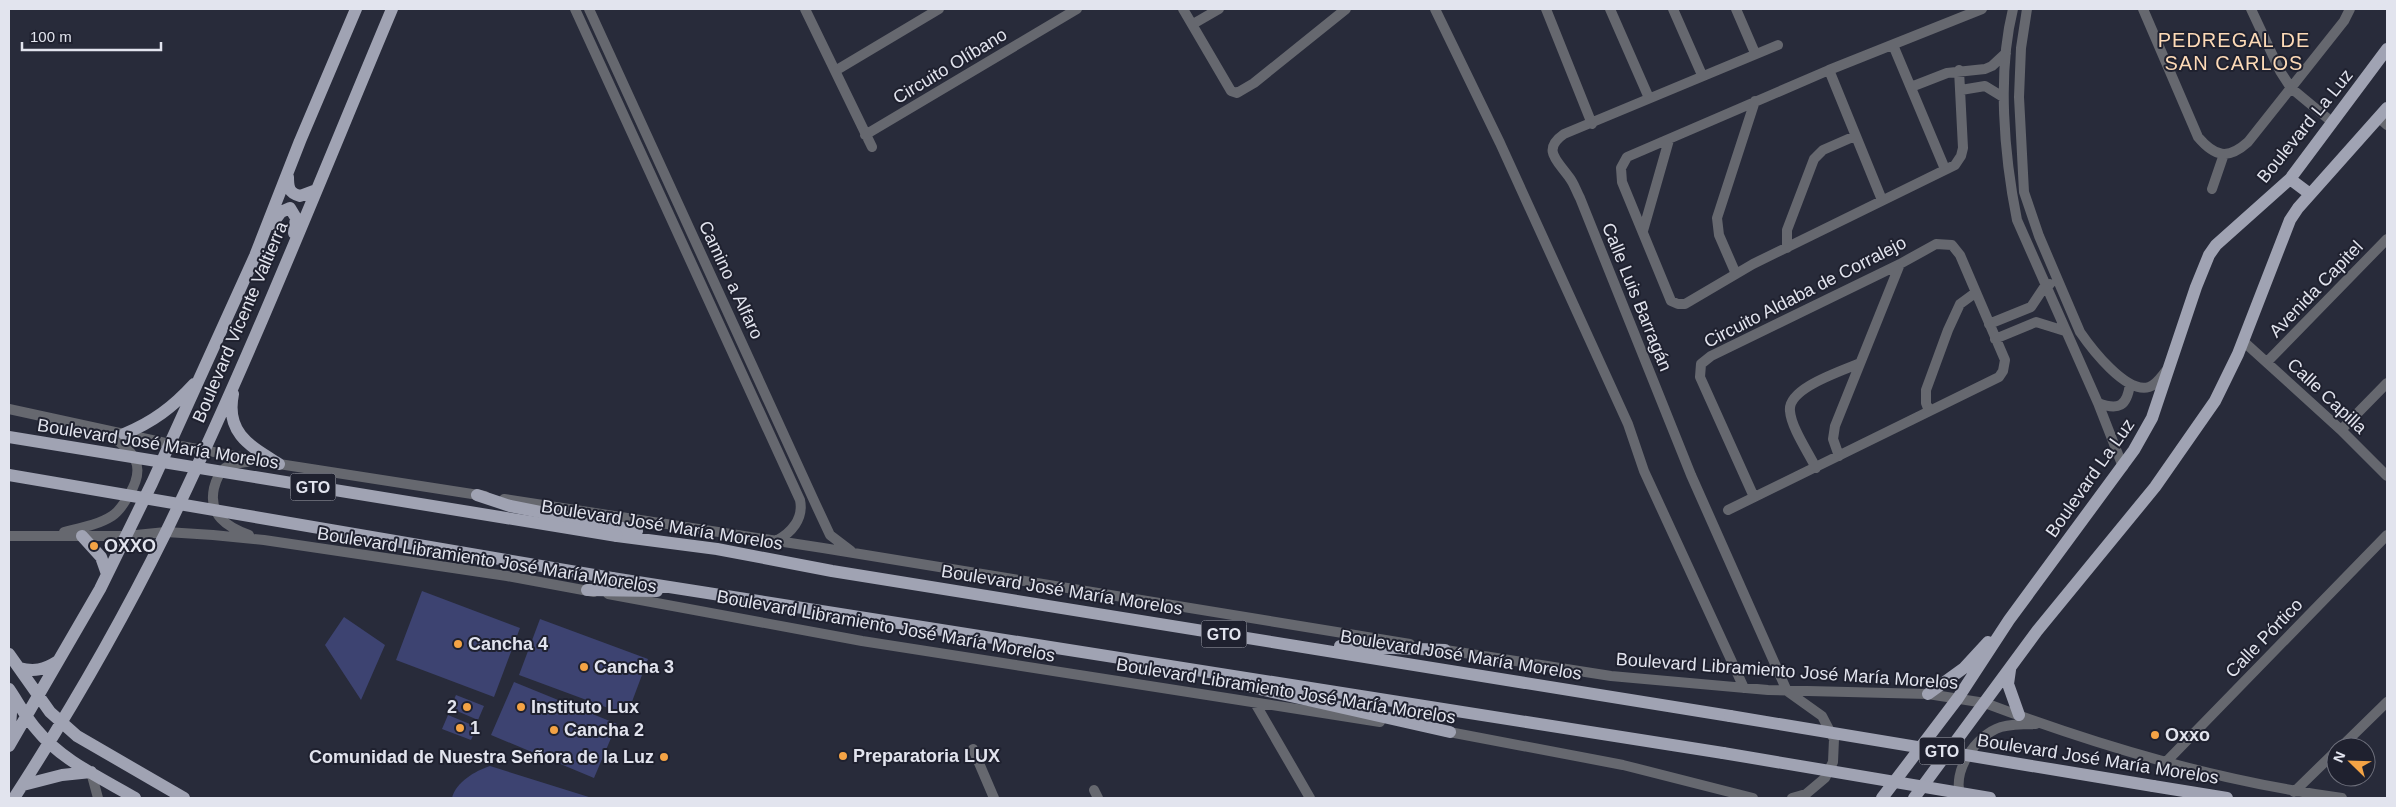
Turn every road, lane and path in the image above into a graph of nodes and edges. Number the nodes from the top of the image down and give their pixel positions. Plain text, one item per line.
1 (356, 9) edge
2 (392, 9) edge
3 (575, 9) edge
4 (589, 9) edge
5 (805, 9) edge
6 (939, 9) edge
7 (1077, 9) edge
8 (1183, 9) edge
9 (1220, 9) edge
10 (1346, 9) edge
11 (1436, 9) edge
12 (1546, 9) edge
13 (1610, 9) edge
14 (1673, 9) edge
15 (1736, 9) edge
16 (1982, 9) edge
17 (2013, 9) edge
18 (2027, 9) edge
19 (2143, 9) edge
20 (2251, 9) edge
21 (2350, 9) edge
22 (1193, 24) junction
23 (1778, 45) dead end
24 (1893, 45) junction
25 (2020, 48) junction
26 (2387, 49) edge
27 (1755, 53) junction
28 (2005, 54) junction
29 (1985, 69) junction
30 (1829, 70) junction
31 (1959, 70) junction
32 (835, 71) junction
33 (1702, 75) junction
34 (1985, 86) junction
35 (1911, 87) junction
36 (2291, 88) junction
37 (1960, 90) junction
38 (2003, 97) junction
39 (1649, 98) junction
40 (1755, 101) junction
41 (2387, 108) edge
42 (2332, 122) junction
43 (2383, 122) edge
44 (1592, 124) junction
45 (642, 125) junction
46 (631, 132) junction
47 (865, 135) junction
48 (1855, 136) junction
49 (1669, 140) junction
50 (872, 147) dead end
51 (2224, 154) junction
52 (1945, 170) junction
53 (288, 174) junction
54 (2290, 179) junction
55 (2212, 189) dead end
56 (316, 190) junction
57 (2310, 194) junction
58 (1882, 200) junction
59 (1643, 231) junction
60 (2387, 239) edge
61 (293, 248) junction
62 (1787, 248) junction
63 (255, 256) junction
64 (1900, 264) junction
65 (1736, 274) junction
66 (713, 279) junction
67 (2058, 281) junction
68 (701, 286) junction
69 (2045, 286) junction
70 (1975, 293) junction
71 (2031, 307) junction
72 (2036, 322) junction
73 (1989, 324) junction
74 (2065, 331) junction
75 (1995, 339) junction
76 (2243, 341) junction
77 (2267, 362) junction
78 (1860, 363) junction
79 (2169, 369) junction
80 (203, 374) junction
81 (236, 378) junction
82 (2387, 383) edge
83 (2130, 384) junction
84 (2098, 403) junction
85 (9, 409) edge
86 (1930, 411) junction
87 (100, 428) junction
88 (2341, 430) junction
89 (124, 434) junction
90 (9, 437) edge
91 (170, 444) junction
92 (203, 450) junction
93 (1840, 456) junction
94 (258, 460) junction
95 (279, 464) junction
96 (2123, 467) junction
97 (1816, 468) junction
98 (9, 475) edge
99 (2387, 476) edge
100 (477, 495) junction
101 (1754, 496) junction
102 (1728, 510) dead end
103 (166, 532) junction
104 (54, 534) junction
105 (2387, 535) edge
106 (9, 536) edge
107 (82, 536) junction
108 (126, 536) junction
109 (264, 540) junction
110 (776, 541) junction
111 (717, 549) junction
112 (856, 554) junction
113 (107, 574) junction
114 (587, 590) junction
115 (702, 592) junction
116 (2009, 620) junction
117 (1282, 643) junction
118 (1444, 650) junction
119 (9, 654) edge
120 (58, 661) junction
121 (2011, 666) junction
122 (19, 668) junction
123 (1218, 673) junction
124 (1744, 688) junction
125 (9, 689) edge
126 (1787, 691) junction
127 (37, 694) junction
128 (1928, 694) junction
129 (9, 698) edge
130 (1958, 698) junction
131 (2387, 702) edge
132 (1255, 703) junction
133 (1985, 703) junction
134 (26, 715) junction
135 (2019, 715) junction
136 (63, 723) junction
137 (2042, 724) junction
138 (1450, 732) junction
139 (2350, 737) edge
140 (9, 740) edge
141 (50, 744) junction
142 (9, 746) edge
143 (973, 749) dead end
144 (2326, 761) edge
145 (2165, 763) junction
146 (91, 772) junction
147 (145, 776) junction
148 (23, 785) junction
149 (2294, 792) junction
150 (14, 798) edge
151 (98, 798) edge
152 (136, 798) edge
153 (184, 798) edge
154 (994, 798) edge
155 (1310, 798) edge
156 (1753, 798) edge
157 (1792, 798) edge
158 (1882, 798) edge
159 (1914, 798) edge
160 (1961, 798) edge
161 (1990, 798) edge
162 (2227, 798) edge
163 (2342, 798) edge

1 - 53 main road, Boulevard Vicente Valtierra
2 - 56 main road, Boulevard Vicente Valtierra
3 - 46 street, Camino a Alfaro
4 - 45 street, Camino a Alfaro
5 - 32 street
6 - 32 street
7 - 47 street, Circuito Olíbano
8 - 22 street
9 - 22 street
10 - 22 street
11 - 124 street
12 - 44 street
13 - 39 street
14 - 33 street
15 - 27 street
16 - 24 street
17 - 28 street
18 - 25 street
19 - 51 street
20 - 36 street
21 - 36 street
23 - 27 street, Calle Luis Barragán
24 - 30 street
24 - 35 street
25 - 28 street
25 - 67 street
26 - 42 main road, Boulevard La Luz
27 - 33 street, Calle Luis Barragán
28 - 29 street
28 - 38 street
29 - 31 street
29 - 34 street
30 - 40 street
30 - 48 street
31 - 35 street
31 - 37 street
32 - 47 street
33 - 39 street, Calle Luis Barragán
34 - 37 street
34 - 38 street
35 - 52 street
36 - 42 street
36 - 51 street
37 - 52 street
38 - 69 street
39 - 44 street, Calle Luis Barragán
40 - 49 street
40 - 65 street
41 - 43 main road
42 - 54 main road, Boulevard La Luz
43 - 57 main road
44 - 126 street, Calle Luis Barragán
45 - 46 street
45 - 66 street, Camino a Alfaro
46 - 68 street, Camino a Alfaro
47 - 50 street
48 - 58 street
48 - 62 street
49 - 59 street
49 - 59 street
51 - 55 street
52 - 58 street
53 - 56 main road
53 - 63 main road, Boulevard Vicente Valtierra
54 - 57 main road
54 - 79 main road, Boulevard La Luz
56 - 61 main road, Boulevard Vicente Valtierra
57 - 76 main road
58 - 62 street
59 - 65 street
60 - 77 street, Avenida Capitel
61 - 63 main road
61 - 81 main road, Boulevard Vicente Valtierra
62 - 65 street
63 - 80 main road, Boulevard Vicente Valtierra
64 - 70 street, Circuito Aldaba de Corralejo
64 - 78 street
64 - 101 street, Circuito Aldaba de Corralejo
66 - 68 street
66 - 112 street, Camino a Alfaro
67 - 69 street
67 - 83 street
68 - 110 street, Camino a Alfaro
69 - 71 street
69 - 74 street
70 - 73 street, Circuito Aldaba de Corralejo
70 - 86 street
71 - 72 street
71 - 73 street
72 - 74 street
72 - 75 street
73 - 75 street, Circuito Aldaba de Corralejo
74 - 84 street
75 - 86 street, Circuito Aldaba de Corralejo
76 - 77 street, Calle Capilla
76 - 121 main road
77 - 88 street, Calle Capilla
78 - 93 street
78 - 97 street
79 - 83 street
79 - 96 main road, Boulevard La Luz
80 - 89 main road
80 - 91 main road, Boulevard Vicente Valtierra
81 - 92 main road, Boulevard Vicente Valtierra
81 - 95 main road
82 - 88 street
83 - 84 street
84 - 96 street
85 - 87 street, Boulevard Libramiento José María Morelos
86 - 93 street, Circuito Aldaba de Corralejo
87 - 89 street, Boulevard Libramiento José María Morelos
87 - 104 street
88 - 99 street, Calle Capilla
89 - 91 street, Boulevard Libramiento José María Morelos
90 - 111 main road, Boulevard José María Morelos / GTO, bridge
91 - 92 street, Boulevard Libramiento José María Morelos
91 - 108 main road, Boulevard Vicente Valtierra
92 - 94 street, Boulevard Libramiento José María Morelos
92 - 103 main road, Boulevard Vicente Valtierra
93 - 97 street, Circuito Aldaba de Corralejo
94 - 95 street, Boulevard Libramiento José María Morelos
94 - 109 street
95 - 100 street, Boulevard Libramiento José María Morelos
96 - 116 main road, Boulevard La Luz
97 - 101 street, Circuito Aldaba de Corralejo
98 - 115 main road, GTO, bridge
100 - 110 street, Boulevard Libramiento José María Morelos
100 - 111 main road
101 - 102 street, Circuito Aldaba de Corralejo
103 - 108 street, Boulevard Libramiento José María Morelos
103 - 109 street, Boulevard Libramiento José María Morelos
103 - 136 main road, Boulevard Vicente Valtierra
104 - 106 street, Boulevard Libramiento José María Morelos
104 - 107 street, Boulevard Libramiento José María Morelos
105 - 145 street, Calle Pórtico
107 - 108 street, Boulevard Libramiento José María Morelos
107 - 113 main road
108 - 113 main road, Boulevard Vicente Valtierra
109 - 114 street, Boulevard Libramiento José María Morelos
110 - 112 street, Boulevard Libramiento José María Morelos
111 - 117 main road, Boulevard José María Morelos / GTO
112 - 118 street, Boulevard Libramiento José María Morelos
113 - 120 main road, Boulevard Vicente Valtierra
114 - 115 main road
114 - 132 street, Boulevard Libramiento José María Morelos
115 - 123 main road, GTO
116 - 128 main road
116 - 130 main road, Boulevard La Luz
117 - 118 main road
117 - 162 main road, Boulevard José María Morelos / GTO, bridge
118 - 124 street, Boulevard Libramiento José María Morelos
119 - 122 main road
120 - 122 main road
120 - 127 main road, Boulevard Vicente Valtierra
121 - 133 main road
121 - 135 main road
122 - 127 main road
123 - 138 main road
123 - 161 main road, GTO, bridge
124 - 126 street, Boulevard Libramiento José María Morelos
125 - 134 main road
126 - 128 street, Boulevard Libramiento José María Morelos
126 - 157 street
127 - 134 main road, Boulevard Vicente Valtierra
127 - 136 main road
128 - 130 street, Boulevard Libramiento José María Morelos
129 - 140 main road
130 - 133 street, Boulevard Libramiento José María Morelos
130 - 158 main road, Boulevard La Luz
131 - 139 street
132 - 138 street, Boulevard Libramiento José María Morelos
132 - 155 street
133 - 135 street, Boulevard Libramiento José María Morelos
133 - 159 main road
134 - 141 main road
134 - 142 main road, Boulevard Vicente Valtierra
135 - 137 street, Boulevard Libramiento José María Morelos
136 - 141 main road, Boulevard Vicente Valtierra
136 - 147 main road
137 - 145 street, Boulevard Libramiento José María Morelos
137 - 160 street
138 - 156 street, Boulevard Libramiento José María Morelos
141 - 146 main road
141 - 148 main road, Boulevard Vicente Valtierra
143 - 154 street
144 - 149 street
145 - 149 street, Boulevard Libramiento José María Morelos
146 - 148 main road
146 - 151 street
146 - 152 main road
147 - 152 main road
147 - 153 main road
148 - 150 main road, Boulevard Vicente Valtierra
149 - 163 street, Boulevard Libramiento José María Morelos

